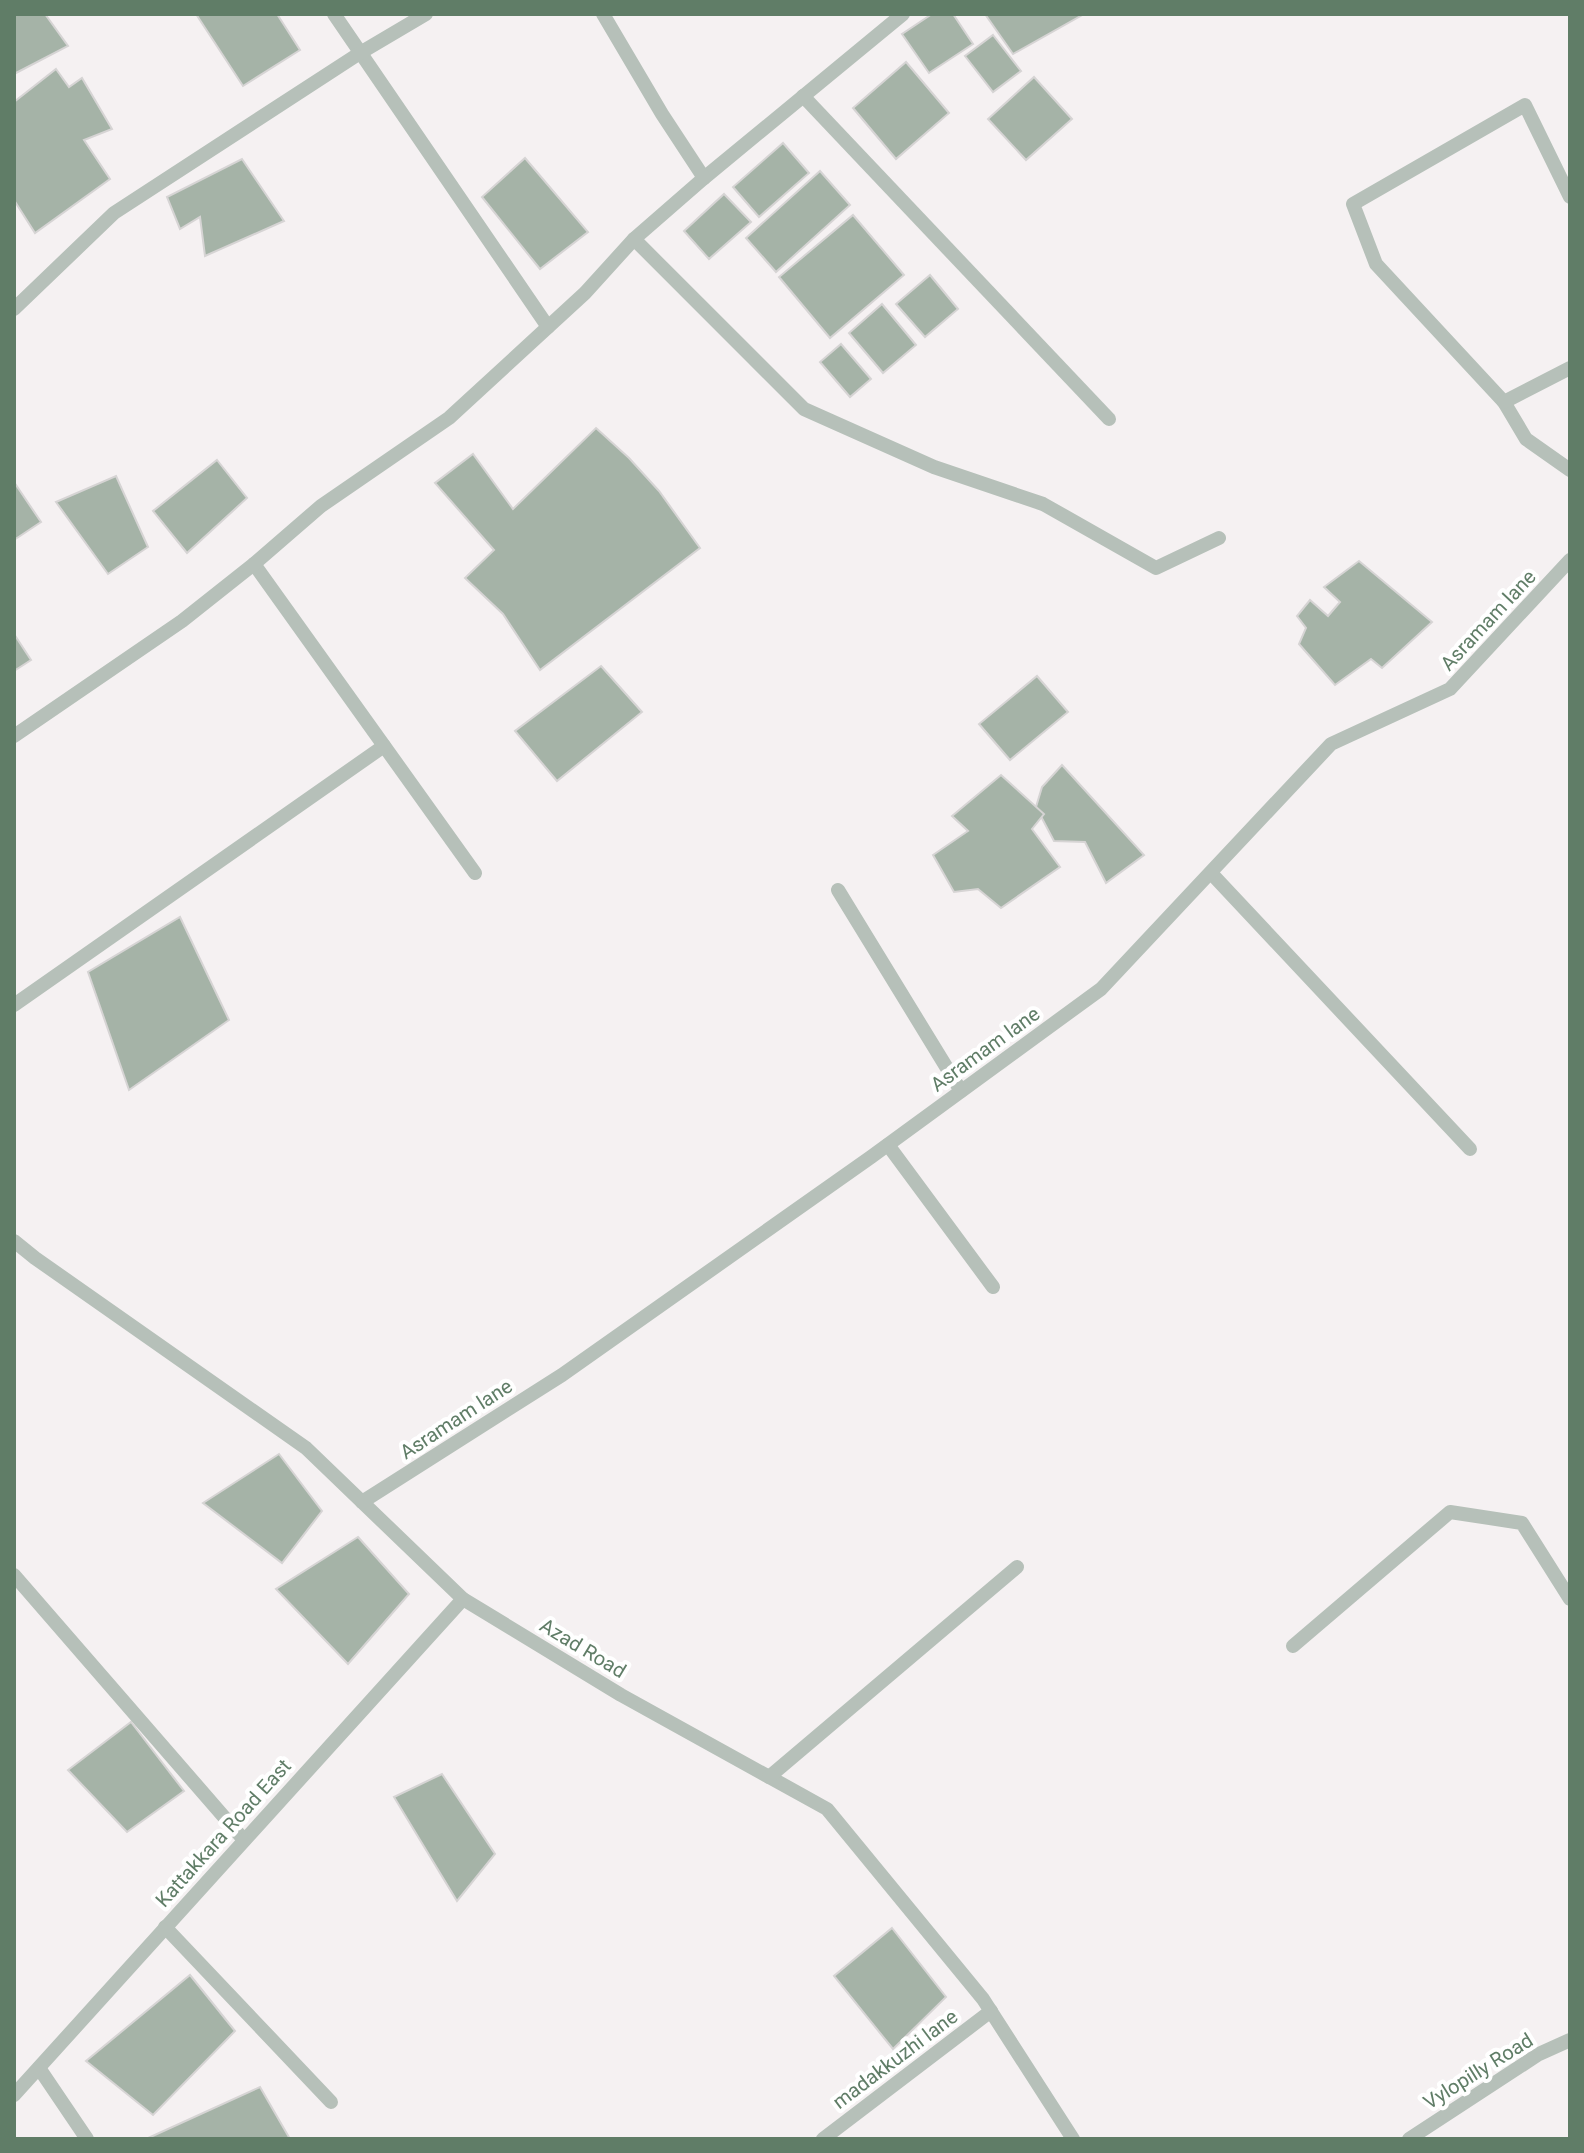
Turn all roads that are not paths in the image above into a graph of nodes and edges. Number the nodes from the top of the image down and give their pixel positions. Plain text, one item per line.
1 (334, 14) edge
2 (426, 14) edge
3 (603, 14) edge
4 (903, 14) edge
5 (360, 53) junction
6 (803, 96) junction
7 (704, 178) junction
8 (1570, 197) edge
9 (634, 239) junction
10 (14, 309) edge
11 (548, 327) junction
12 (1570, 368) edge
13 (1504, 402) junction
14 (1109, 419) dead end
15 (1570, 470) edge
16 (1219, 538) dead end
17 (1570, 560) edge
18 (254, 564) junction
19 (14, 736) edge
20 (384, 746) junction
21 (475, 873) dead end
22 (1211, 873) junction
23 (838, 890) dead end
24 (14, 1005) edge
25 (961, 1091) junction
26 (888, 1145) junction
27 (1470, 1149) dead end
28 (14, 1241) edge
29 (993, 1287) dead end
30 (362, 1502) junction
31 (1017, 1567) dead end
32 (14, 1575) edge
33 (463, 1599) junction
34 (1570, 1599) edge
35 (1293, 1646) dead end
36 (769, 1777) junction
37 (244, 1840) junction
38 (165, 1927) junction
39 (991, 2011) junction
40 (1570, 2040) edge
41 (39, 2068) junction
42 (14, 2094) edge
43 (331, 2102) dead end
44 (87, 2139) edge
45 (823, 2139) edge
46 (1073, 2139) edge
47 (1409, 2139) edge

1 - 5 street
2 - 5 street
3 - 7 street
4 - 6 street
5 - 10 street
5 - 11 street
6 - 7 street
6 - 14 street
7 - 9 street
8 - 13 street
9 - 11 street
9 - 16 street
11 - 18 street
12 - 13 street
13 - 15 street
17 - 22 street, Asramam lane
18 - 19 street
18 - 20 street
20 - 21 street
20 - 24 street
22 - 25 street, Asramam lane
22 - 27 street
23 - 25 street
25 - 26 street, Asramam lane
26 - 29 street
26 - 30 street, Asramam lane
28 - 30 street, Azad Road
30 - 33 street, Azad Road
31 - 36 street
32 - 37 street
33 - 36 street, Azad Road
33 - 37 street, Kattakkara Road East
34 - 35 street
36 - 39 street, Azad Road
37 - 38 street, Kattakkara Road East
38 - 41 street, Kattakkara Road East
38 - 43 street
39 - 45 street, madakkuzhi lane
39 - 46 street, Azad Road
40 - 47 street, Vylopilly Road
41 - 42 street, Kattakkara Road East
41 - 44 street

